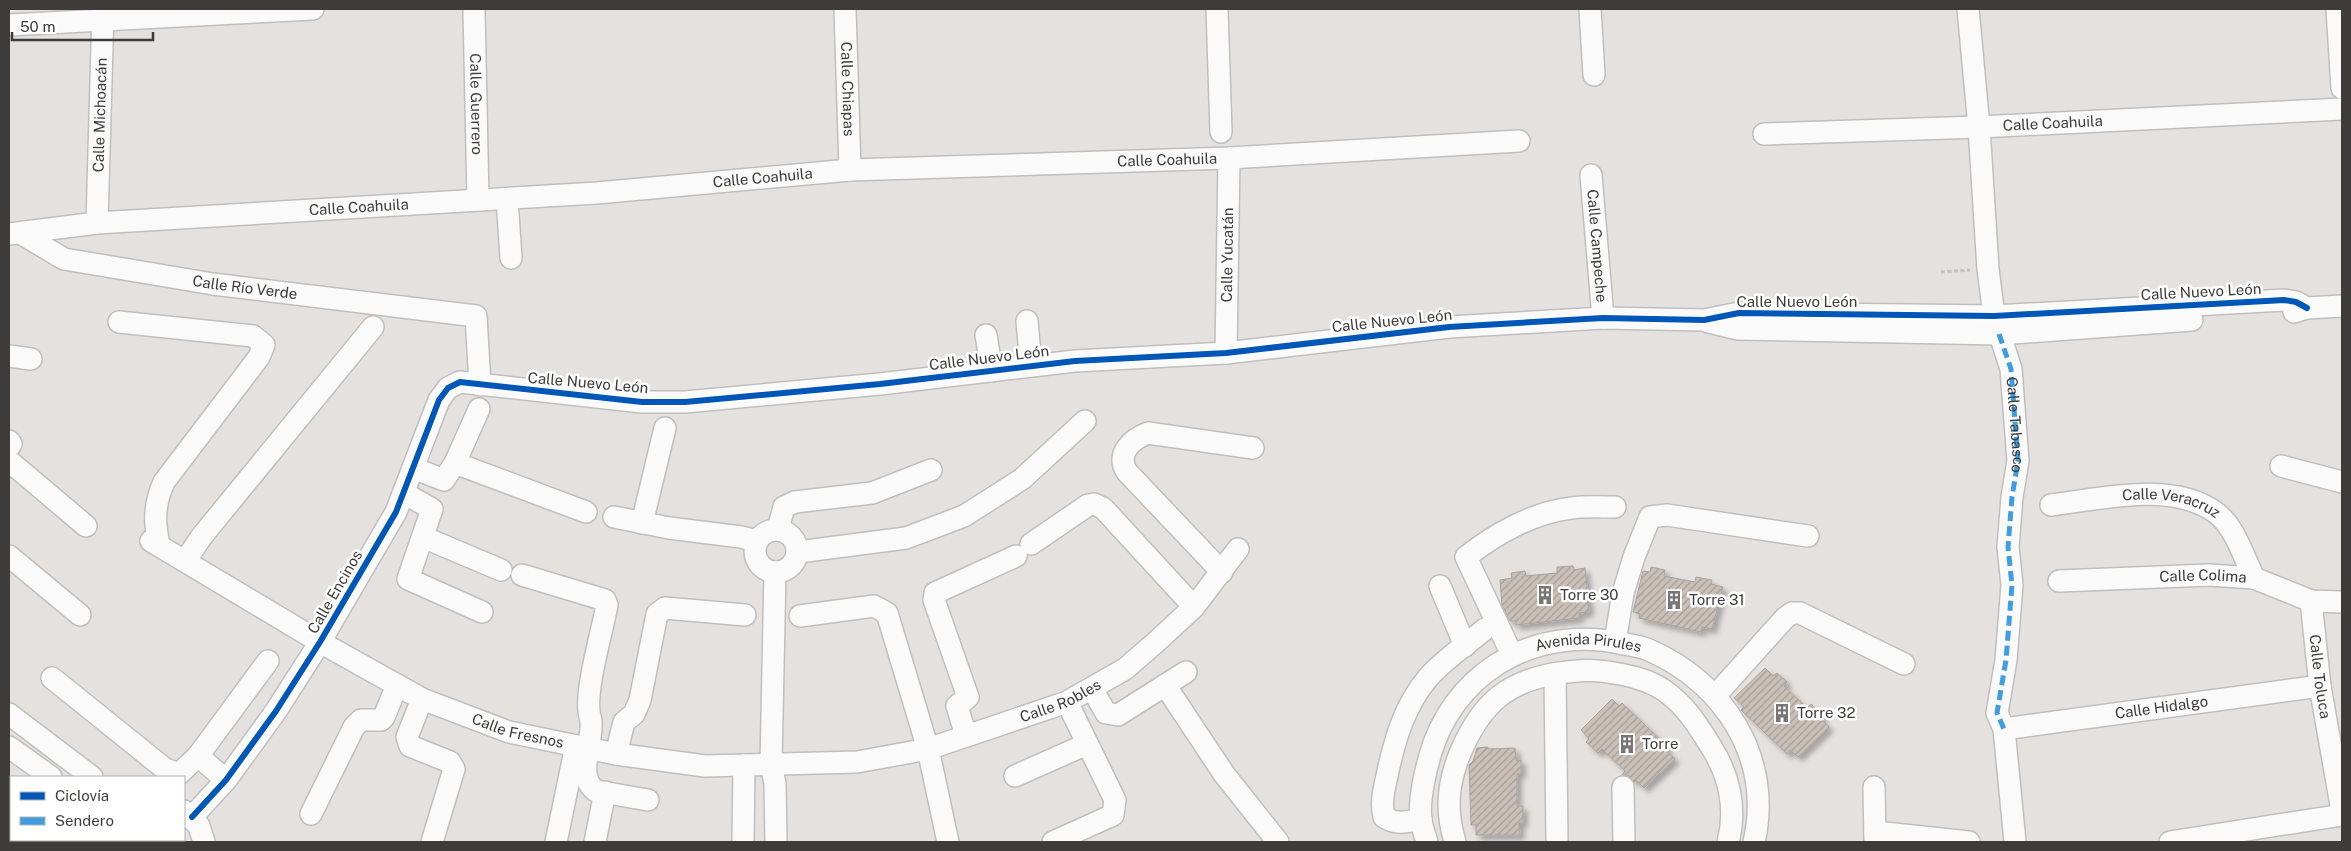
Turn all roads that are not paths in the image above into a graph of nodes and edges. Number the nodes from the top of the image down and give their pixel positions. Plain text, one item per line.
1 (313, 9) edge
2 (474, 9) edge
3 (845, 9) edge
4 (1217, 9) edge
5 (1590, 9) edge
6 (1968, 9) edge
7 (2337, 9) edge
8 (103, 14) edge
9 (9, 25) edge
10 (1594, 75) dead end
11 (2342, 88) edge
12 (2342, 109) edge
13 (1979, 127) junction
14 (1221, 132) dead end
15 (1764, 134) dead end
16 (1519, 142) dead end
17 (1229, 158) junction
18 (850, 170) junction
19 (1591, 174) dead end
20 (506, 198) junction
21 (478, 200) junction
22 (97, 223) junction
23 (16, 234) edge
24 (511, 258) dead end
25 (2342, 306) edge
26 (1603, 318) junction
27 (1027, 321) dead end
28 (119, 322) dead end
29 (1996, 325) junction
30 (373, 327) dead end
31 (986, 335) dead end
32 (1226, 353) junction
33 (9, 356) edge
34 (31, 359) dead end
35 (1031, 366) junction
36 (992, 371) junction
37 (480, 385) junction
38 (479, 409) dead end
39 (1085, 421) dead end
40 (665, 428) dead end
41 (9, 441) edge
42 (9, 447) edge
43 (1253, 448) dead end
44 (9, 461) edge
45 (455, 463) junction
46 (2281, 466) dead end
47 (413, 468) junction
48 (931, 470) dead end
49 (2342, 482) edge
50 (404, 493) junction
51 (2051, 505) dead end
52 (1615, 507) dead end
53 (586, 512) dead end
54 (614, 517) dead end
55 (642, 523) junction
56 (86, 526) dead end
57 (778, 529) junction
58 (1808, 536) dead end
59 (423, 537) junction
60 (757, 541) junction
61 (1238, 549) dead end
62 (798, 552) junction
63 (9, 556) edge
64 (185, 561) junction
65 (501, 570) dead end
66 (774, 572) junction
67 (1222, 572) junction
68 (522, 575) dead end
69 (2254, 578) junction
70 (2059, 581) dead end
71 (1440, 586) dead end
72 (2311, 601) junction
73 (2342, 602) edge
74 (1194, 607) junction
75 (482, 612) dead end
76 (80, 615) dead end
77 (745, 615) dead end
78 (800, 616) dead end
79 (1485, 629) dead end
80 (1589, 638) junction
81 (320, 642) junction
82 (1615, 642) junction
83 (1465, 646) junction
84 (1512, 655) junction
85 (268, 661) dead end
86 (1904, 664) dead end
87 (1588, 669) junction
88 (1186, 672) dead end
89 (1555, 674) junction
90 (52, 678) dead end
91 (397, 684) junction
92 (1165, 686) junction
93 (2320, 686) junction
94 (1092, 689) junction
95 (1715, 696) junction
96 (422, 699) junction
97 (1067, 702) junction
98 (9, 714) edge
99 (2004, 729) junction
100 (966, 736) junction
101 (1087, 744) junction
102 (9, 747) edge
103 (582, 747) junction
104 (928, 749) junction
105 (616, 754) junction
106 (198, 756) junction
107 (771, 764) junction
108 (744, 765) junction
109 (50, 776) edge
110 (91, 776) edge
111 (1015, 776) dead end
112 (226, 780) junction
113 (1623, 787) dead end
114 (1874, 787) dead end
115 (605, 792) junction
116 (648, 800) dead end
117 (2342, 811) edge
118 (188, 814) edge
119 (311, 814) dead end
120 (2342, 815) edge
121 (1420, 819) junction
122 (1875, 837) edge
123 (204, 842) edge
124 (432, 842) edge
125 (556, 842) edge
126 (596, 842) edge
127 (743, 842) edge
128 (776, 842) edge
129 (948, 842) edge
130 (1053, 842) edge
131 (1278, 842) edge
132 (1426, 842) edge
133 (1455, 842) edge
134 (1557, 842) edge
135 (1624, 842) edge
136 (1728, 842) edge
137 (1754, 842) edge
138 (1969, 842) edge
139 (2015, 842) edge
140 (2170, 842) edge

1 - 8 street
2 - 21 street, Calle Guerrero
3 - 18 street, Calle Chiapas
4 - 14 street
5 - 10 street
6 - 13 street, Calle Tabasco
7 - 11 street
8 - 9 street
8 - 22 street, Calle Michoacán
12 - 13 street, Calle Coahuila
13 - 15 street, Calle Coahuila
13 - 29 street, Calle Tabasco
16 - 17 street, Calle Coahuila
17 - 18 street, Calle Coahuila
17 - 32 street, Calle Yucatán
18 - 20 street, Calle Coahuila
19 - 26 street, Calle Campeche
20 - 21 street, Calle Coahuila
20 - 24 street
21 - 22 street, Calle Coahuila
22 - 23 street, Calle Coahuila
23 - 37 street, Calle Río Verde
25 - 29 street, Calle Nuevo León
26 - 29 street, Calle Nuevo León
26 - 32 street, Calle Nuevo León
27 - 35 street
28 - 64 street, Calle Fresnos
29 - 99 street, Calle Tabasco
30 - 64 street
31 - 36 street
32 - 35 street, Calle Nuevo León
33 - 34 street
35 - 36 street, Calle Nuevo León
36 - 37 street, Calle Nuevo León
37 - 47 street, Calle Encinos
38 - 45 street
39 - 62 street
40 - 55 street
41 - 42 street
43 - 67 street
44 - 56 street
45 - 47 street
45 - 53 street
46 - 49 street
47 - 50 street, Calle Encinos
48 - 57 street
50 - 59 street
50 - 81 street, Calle Encinos
51 - 69 street, Calle Veracruz
52 - 84 street
54 - 55 street
55 - 60 street
57 - 60 street
57 - 62 street
58 - 82 street
59 - 65 street
59 - 75 street
60 - 66 street
61 - 67 street, Calle Robles
62 - 66 street
63 - 76 street
64 - 81 street, Calle Fresnos
66 - 107 street
67 - 74 street, Calle Robles
68 - 103 street
69 - 70 street, Calle Colima
69 - 72 street, Calle Colima
71 - 83 street
72 - 73 street, Calle Colima
72 - 93 street, Calle Toluca
74 - 94 street, Calle Robles
74 - 100 street
77 - 105 street
78 - 104 street
79 - 83 street
80 - 82 street, Avenida Pirules
80 - 84 street, Avenida Pirules
80 - 87 street
81 - 91 street, Calle Fresnos
81 - 112 street, Calle Encinos
82 - 95 street, Avenida Pirules
83 - 121 street
84 - 121 street, Avenida Pirules
85 - 106 street
86 - 95 street
87 - 89 street, Avenida Pirules
87 - 136 street, Avenida Pirules
88 - 92 street
89 - 133 street, Avenida Pirules
89 - 134 street
90 - 106 street
91 - 96 street, Calle Fresnos
91 - 119 street
92 - 94 street
92 - 131 street
93 - 99 street, Calle Hidalgo
93 - 117 street, Calle Toluca
94 - 97 street, Calle Robles
95 - 137 street, Avenida Pirules
96 - 103 street, Calle Fresnos
96 - 124 street
97 - 100 street, Calle Robles
97 - 101 street
98 - 110 street
99 - 139 street, Calle Tabasco
100 - 104 street, Calle Robles
101 - 111 street
101 - 130 street
102 - 109 street
103 - 105 street, Calle Fresnos
103 - 115 street
103 - 125 street
104 - 107 street, Calle Fresnos
104 - 129 street
105 - 108 street, Calle Fresnos
106 - 112 street
107 - 108 street, Calle Fresnos
107 - 128 street
108 - 127 street
112 - 118 street, Calle Encinos
113 - 135 street
114 - 122 street
115 - 116 street
115 - 126 street
118 - 123 street
120 - 140 street
121 - 132 street, Avenida Pirules
122 - 138 street

